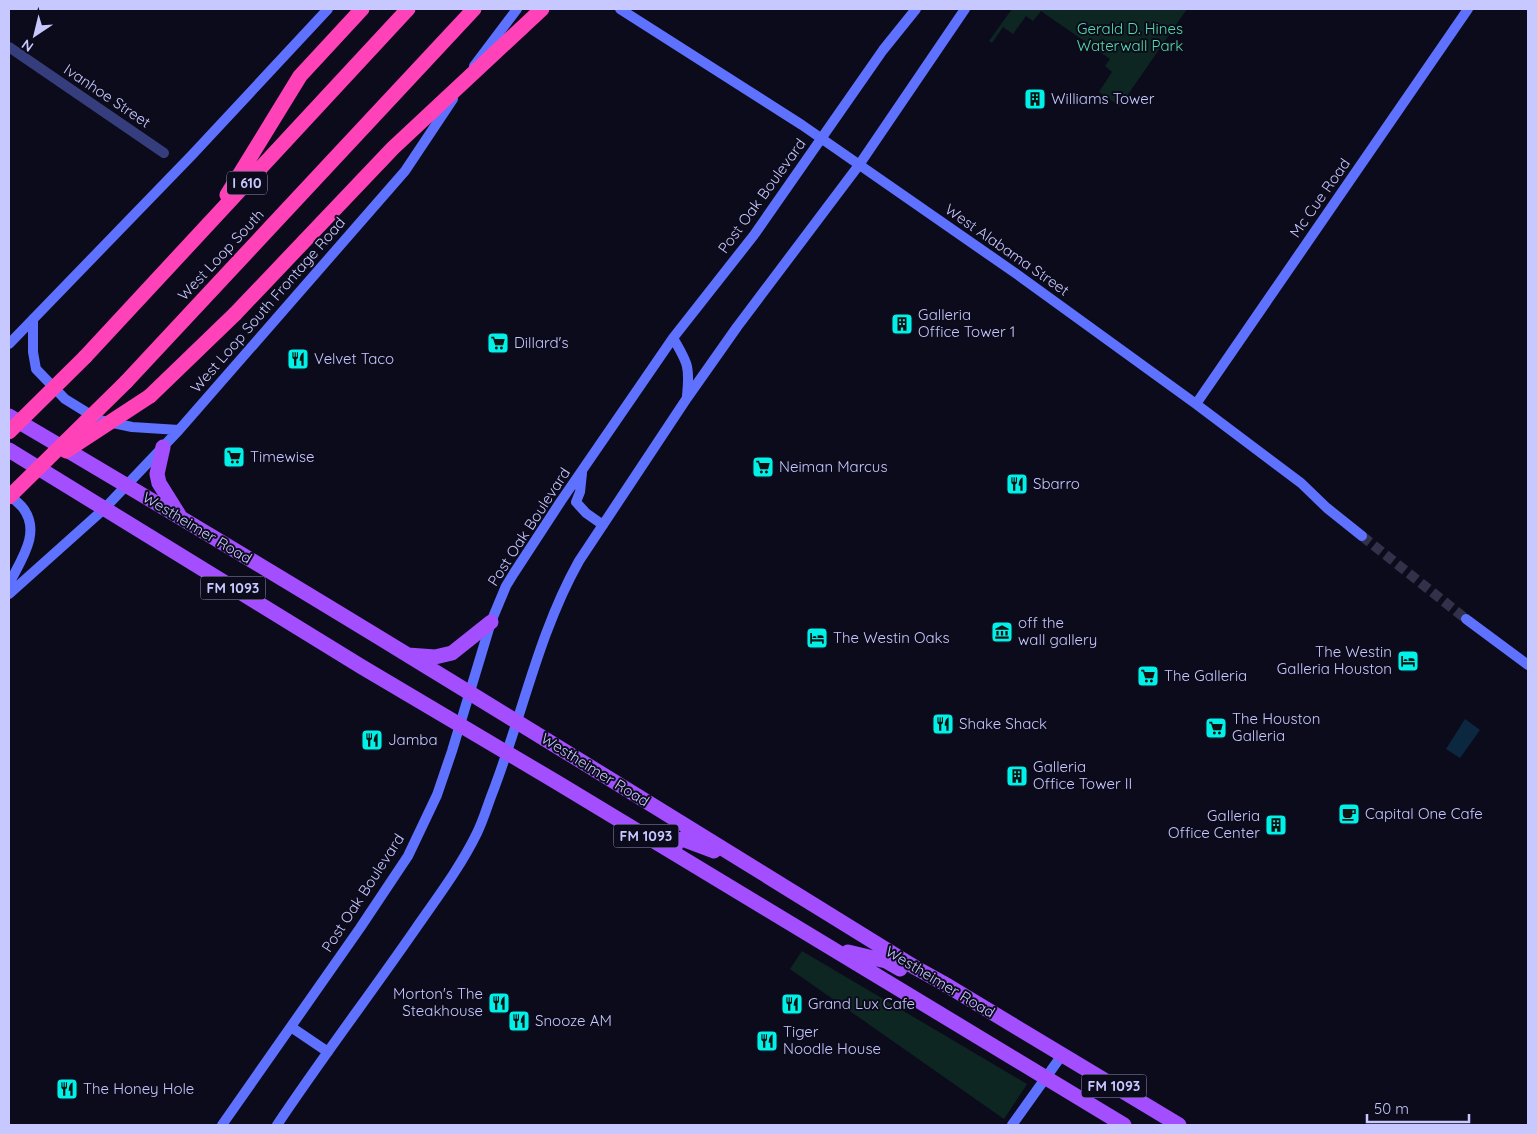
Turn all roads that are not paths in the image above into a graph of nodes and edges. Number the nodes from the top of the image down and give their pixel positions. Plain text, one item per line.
1 (328, 9) edge
2 (362, 9) edge
3 (408, 9) edge
4 (474, 9) edge
5 (517, 9) edge
6 (542, 9) edge
7 (620, 9) edge
8 (916, 9) edge
9 (965, 9) edge
10 (1468, 9) edge
11 (9, 47) edge
12 (821, 139) junction
13 (164, 153) dead end
14 (859, 165) junction
15 (210, 223) junction
16 (33, 319) junction
17 (673, 338) junction
18 (9, 344) edge
19 (687, 398) junction
20 (1196, 404) junction
21 (9, 416) edge
22 (179, 430) junction
23 (9, 432) edge
24 (163, 447) junction
25 (9, 450) edge
26 (40, 468) junction
27 (582, 472) junction
28 (127, 486) junction
29 (9, 496) edge
30 (104, 509) junction
31 (182, 519) junction
32 (603, 525) junction
33 (1362, 536) tunnel mouth
34 (9, 584) edge
35 (9, 594) edge
36 (1466, 619) tunnel mouth
37 (491, 622) junction
38 (407, 655) junction
39 (1528, 665) edge
40 (469, 694) junction
41 (517, 723) junction
42 (460, 724) junction
43 (507, 752) junction
44 (672, 851) junction
45 (752, 867) junction
46 (832, 948) junction
47 (916, 968) junction
48 (291, 1027) junction
49 (328, 1052) junction
50 (1062, 1054) junction
51 (1046, 1077) junction
52 (222, 1125) edge
53 (276, 1125) edge
54 (1012, 1125) edge
55 (1124, 1125) edge
56 (1179, 1125) edge

1 - 16 main road
2 - 15 highway
3 - 15 highway, West Loop South / I 610
4 - 26 highway, West Loop South, bridge
5 - 22 main road, West Loop South Frontage Road
6 - 26 highway, bridge
7 - 12 main road, West Alabama Street
8 - 12 main road, Post Oak Boulevard
9 - 14 main road
10 - 20 main road, Mc Cue Road
11 - 13 street, Ivanhoe Street
12 - 14 main road, West Alabama Street
12 - 17 main road, Post Oak Boulevard
14 - 19 main road
14 - 20 main road, West Alabama Street
15 - 23 highway, West Loop South / I 610, bridge
16 - 18 main road
16 - 22 main road
17 - 19 main road
17 - 27 main road, Post Oak Boulevard
19 - 32 main road
20 - 33 main road, West Alabama Street
21 - 28 main road, Westheimer Road / FM 1093
22 - 24 main road, West Loop South Frontage Road
24 - 28 main road, West Loop South Frontage Road
24 - 31 main road
25 - 30 main road, Westheimer Road / FM 1093
26 - 29 highway, West Loop South, bridge
27 - 32 main road
27 - 37 main road, Post Oak Boulevard
28 - 30 main road, West Loop South Frontage Road
28 - 31 main road, Westheimer Road / FM 1093
29 - 34 main road
30 - 35 main road, West Loop South Frontage Road
30 - 42 main road, Westheimer Road / FM 1093
31 - 38 main road, Westheimer Road / FM 1093
32 - 41 main road
36 - 39 main road
37 - 38 main road
37 - 40 main road, Post Oak Boulevard
38 - 40 main road, Westheimer Road / FM 1093
40 - 41 main road, Westheimer Road / FM 1093
40 - 42 main road, Post Oak Boulevard
41 - 43 main road
41 - 45 main road, Westheimer Road / FM 1093
42 - 43 main road, Westheimer Road / FM 1093
42 - 48 main road, Post Oak Boulevard
43 - 44 main road, Westheimer Road / FM 1093
43 - 49 main road
44 - 45 main road
44 - 46 main road, Westheimer Road / FM 1093
45 - 47 main road, Westheimer Road / FM 1093
46 - 47 main road
46 - 51 main road, Westheimer Road / FM 1093
47 - 50 main road, Westheimer Road / FM 1093
48 - 49 main road
48 - 52 main road, Post Oak Boulevard
49 - 53 main road
50 - 51 main road
50 - 56 main road, Westheimer Road / FM 1093
51 - 54 main road
51 - 55 main road, Westheimer Road / FM 1093

